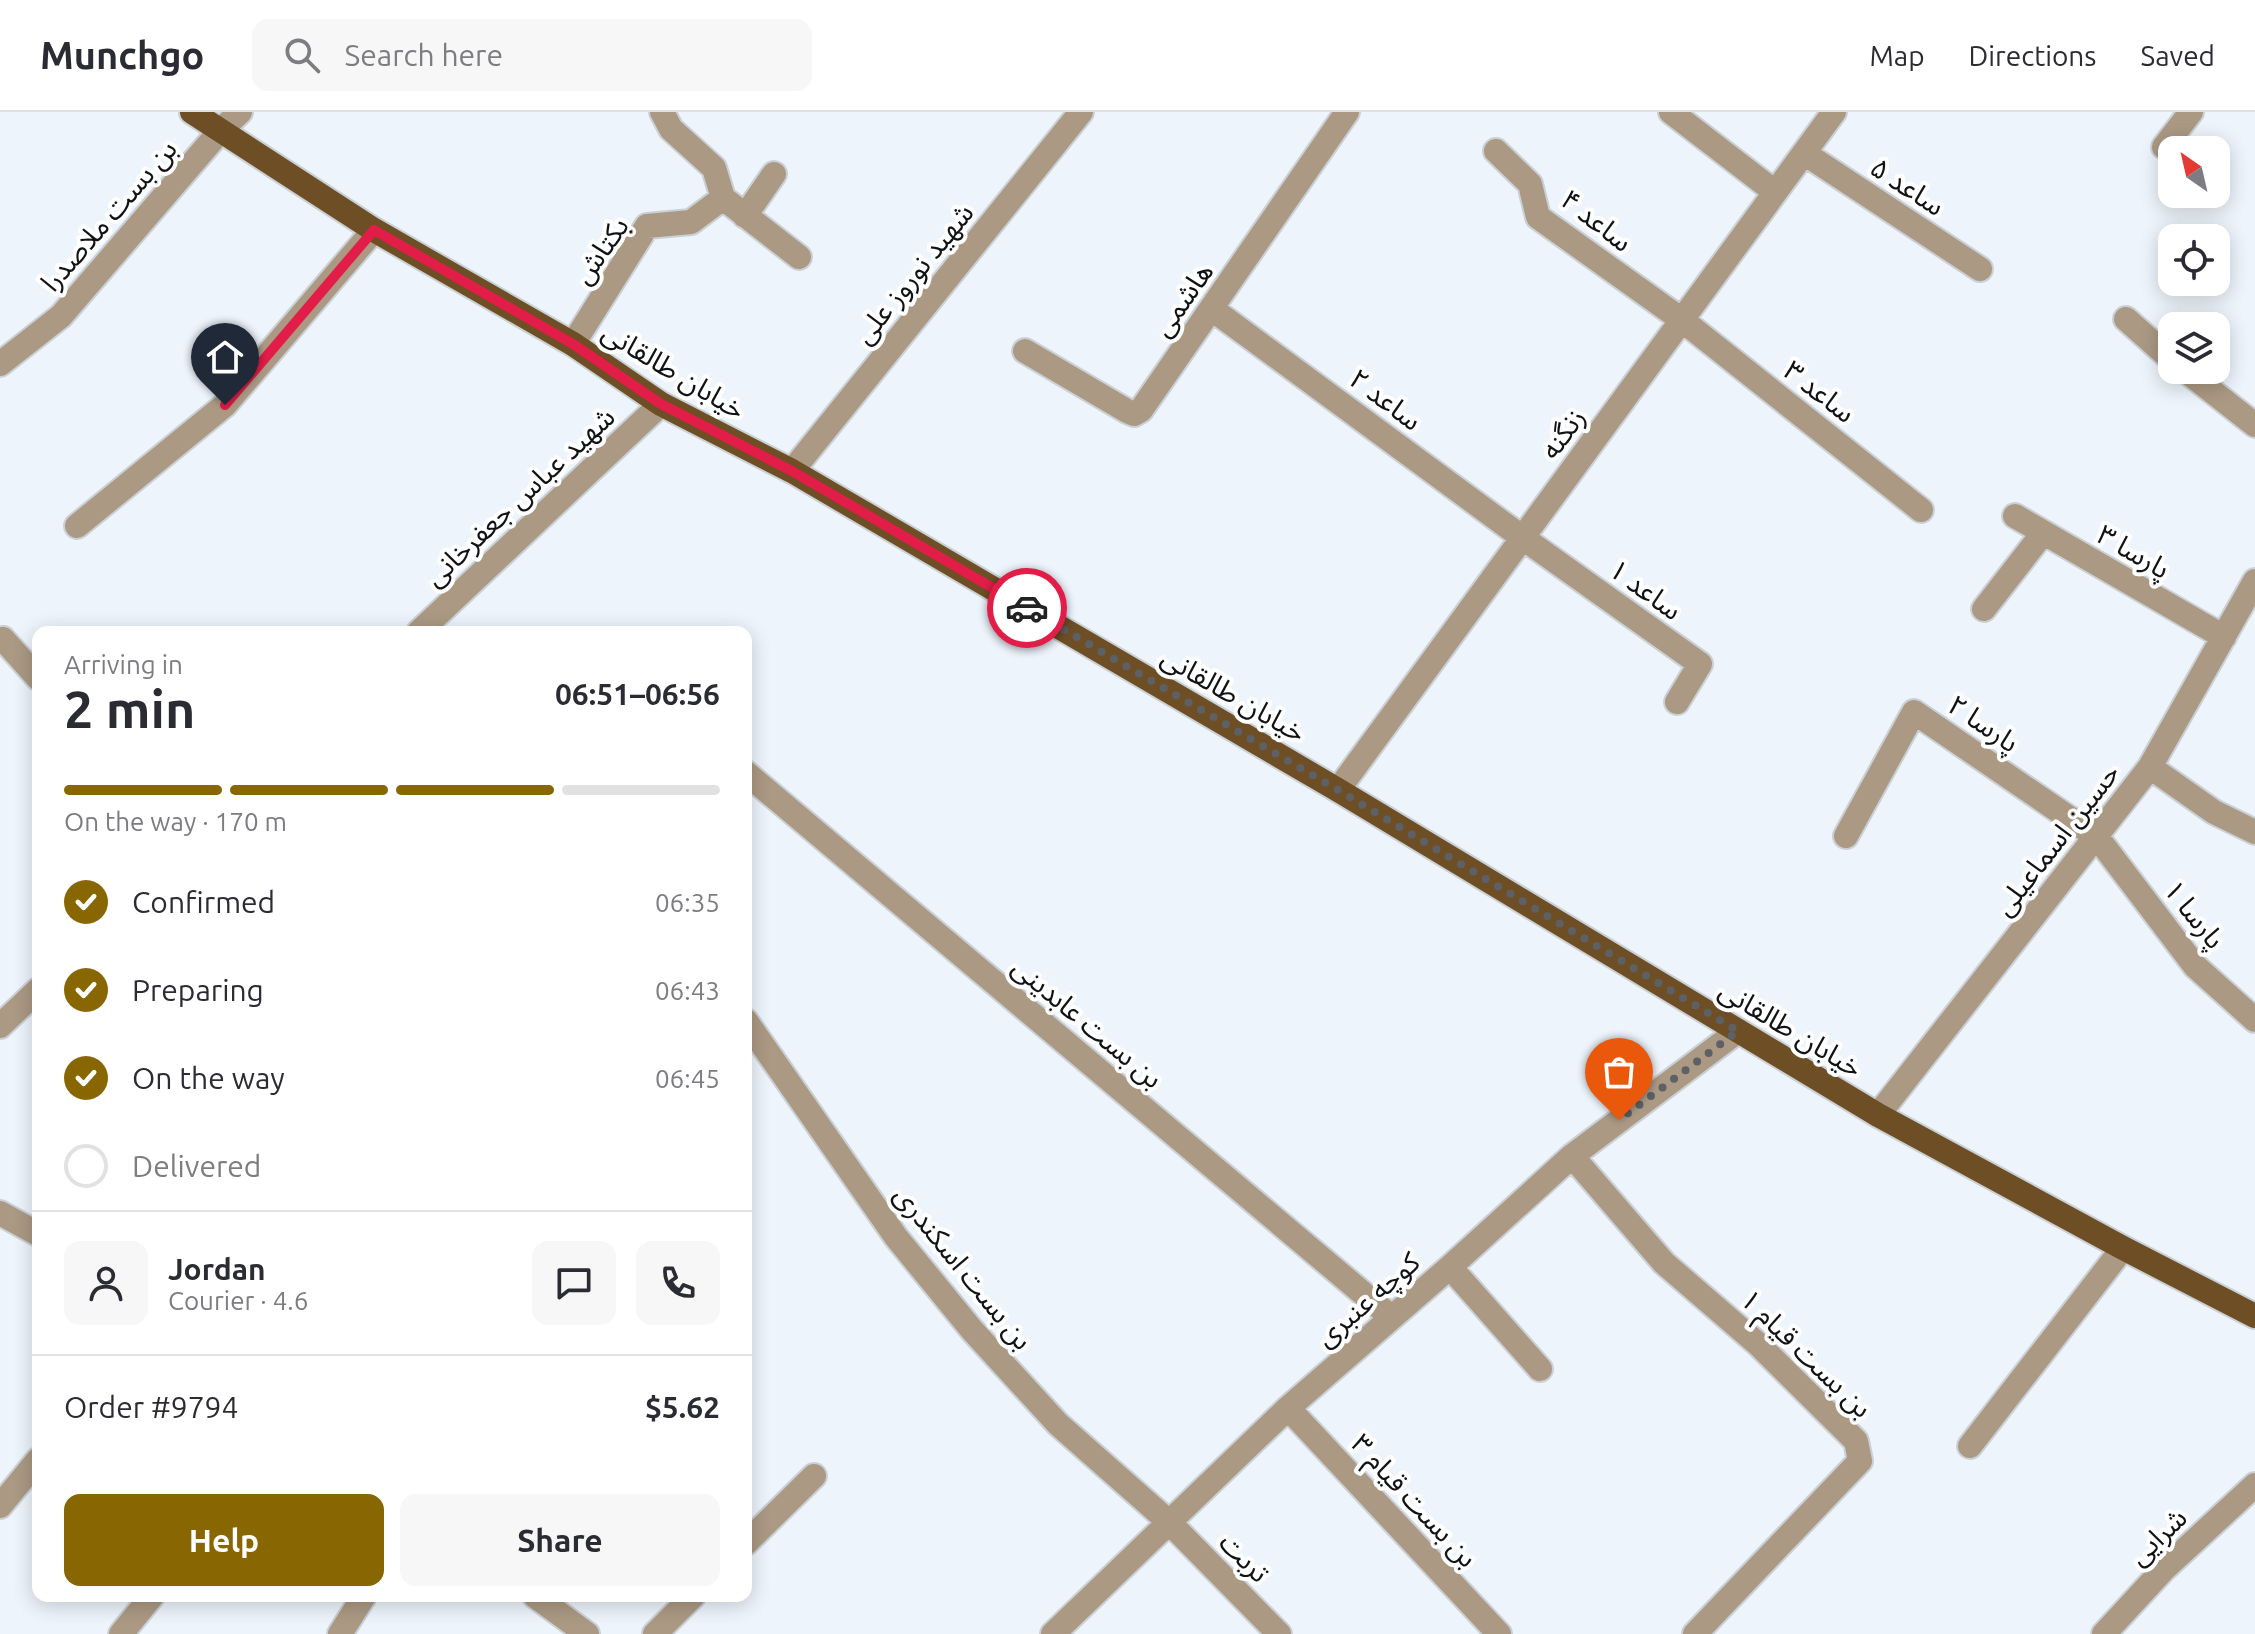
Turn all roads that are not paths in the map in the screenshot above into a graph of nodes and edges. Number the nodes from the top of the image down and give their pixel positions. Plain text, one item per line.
1 (192, 112) edge
2 (240, 112) edge
3 (662, 112) edge
4 (1081, 112) edge
5 (1347, 112) edge
6 (1671, 112) edge
7 (1834, 112) edge
8 (2191, 112) edge
9 (221, 130) junction
10 (2172, 136) edge
11 (1496, 151) dead end
12 (1804, 153) junction
13 (774, 174) dead end
14 (1775, 192) junction
15 (723, 198) junction
16 (745, 216) junction
17 (374, 230) junction
18 (799, 257) dead end
19 (1980, 269) dead end
20 (1212, 309) junction
21 (2126, 319) dead end
22 (1682, 320) junction
23 (573, 344) junction
24 (2158, 348) edge
25 (1025, 351) dead end
26 (0, 364) edge
27 (2203, 384) edge
28 (661, 404) junction
29 (2255, 425) edge
30 (792, 471) junction
31 (1921, 510) dead end
32 (2015, 516) dead end
33 (77, 526) dead end
34 (2043, 533) junction
35 (1523, 538) junction
36 (2255, 581) edge
37 (1984, 609) dead end
38 (425, 626) edge
39 (2224, 637) junction
40 (0, 641) edge
41 (32, 671) edge
42 (1677, 702) dead end
43 (2150, 767) junction
44 (752, 778) edge
45 (1338, 790) junction
46 (2255, 832) edge
47 (1846, 836) dead end
48 (2097, 837) junction
49 (32, 996) edge
50 (2255, 1020) edge
51 (0, 1026) edge
52 (752, 1030) edge
53 (1738, 1031) junction
54 (1878, 1115) junction
55 (1572, 1156) junction
56 (0, 1213) edge
57 (32, 1231) edge
58 (2123, 1248) junction
59 (1450, 1267) junction
60 (2255, 1316) edge
61 (1391, 1317) junction
62 (1540, 1369) dead end
63 (1288, 1408) junction
64 (1970, 1446) dead end
65 (32, 1467) edge
66 (814, 1476) dead end
67 (2255, 1485) edge
68 (0, 1506) edge
69 (1169, 1522) junction
70 (752, 1537) edge
71 (147, 1602) edge
72 (360, 1602) edge
73 (543, 1602) edge
74 (687, 1602) edge
75 (121, 1634) edge
76 (340, 1634) edge
77 (587, 1634) edge
78 (655, 1634) edge
79 (1053, 1634) edge
80 (1279, 1634) edge
81 (1499, 1634) edge
82 (1695, 1634) edge
83 (2104, 1634) edge

1 - 9 main road, خیابان طالقانی
2 - 9 street, بن بست ملاصدرا
3 - 15 street
4 - 30 street, شهید نوروز علی
5 - 20 street, هاشمی
6 - 14 street
7 - 12 street, زنگنه
8 - 10 street
9 - 17 main road, خیابان طالقانی
9 - 26 street, بن بست ملاصدرا
11 - 22 street, ساعد ۴
12 - 14 street, زنگنه
12 - 19 street, ساعد ۵
13 - 16 street
14 - 22 street, زنگنه
15 - 16 street
15 - 23 street, بکتاش
16 - 18 street
17 - 23 main road, خیابان طالقانی
17 - 33 street
20 - 25 street, هاشمی
20 - 35 street, ساعد ۲
21 - 24 street
22 - 31 street, ساعد ۳
22 - 35 street, زنگنه
23 - 28 main road, خیابان طالقانی
27 - 29 street
28 - 30 main road, خیابان طالقانی
28 - 38 street, شهید عباس جعفرخانی
30 - 45 main road, خیابان طالقانی
32 - 34 street, پارسا ۳
34 - 37 street
34 - 39 street, پارسا ۳
35 - 42 street, ساعد ۱
35 - 45 street, زنگنه
36 - 39 street, حسین اسماعیلی
39 - 43 street, حسین اسماعیلی
40 - 41 street
43 - 46 street
43 - 48 street, حسین اسماعیلی
44 - 61 street, بن بست عابدینی
45 - 53 main road, خیابان طالقانی
47 - 48 street, پارسا ۲
48 - 50 street, پارسا ۱
48 - 54 street, حسین اسماعیلی
49 - 51 street
52 - 69 street, بن بست اسکندری
53 - 54 main road, خیابان طالقانی
53 - 55 street, کوچه عنبری
54 - 58 main road, خیابان طالقانی
55 - 59 street, کوچه عنبری
55 - 82 street, بن بست قیام ۱
56 - 57 street
58 - 60 main road, خیابان طالقانی
58 - 64 street
59 - 61 street, کوچه عنبری
59 - 62 street
61 - 63 street, کوچه عنبری
63 - 69 street, کوچه عنبری
63 - 81 street, بن بست قیام ۳
65 - 68 street
66 - 70 street
67 - 83 street, شرایی
69 - 79 street, کوچه عنبری
69 - 80 street, تربت
71 - 75 street
72 - 76 street
73 - 77 street
74 - 78 street

